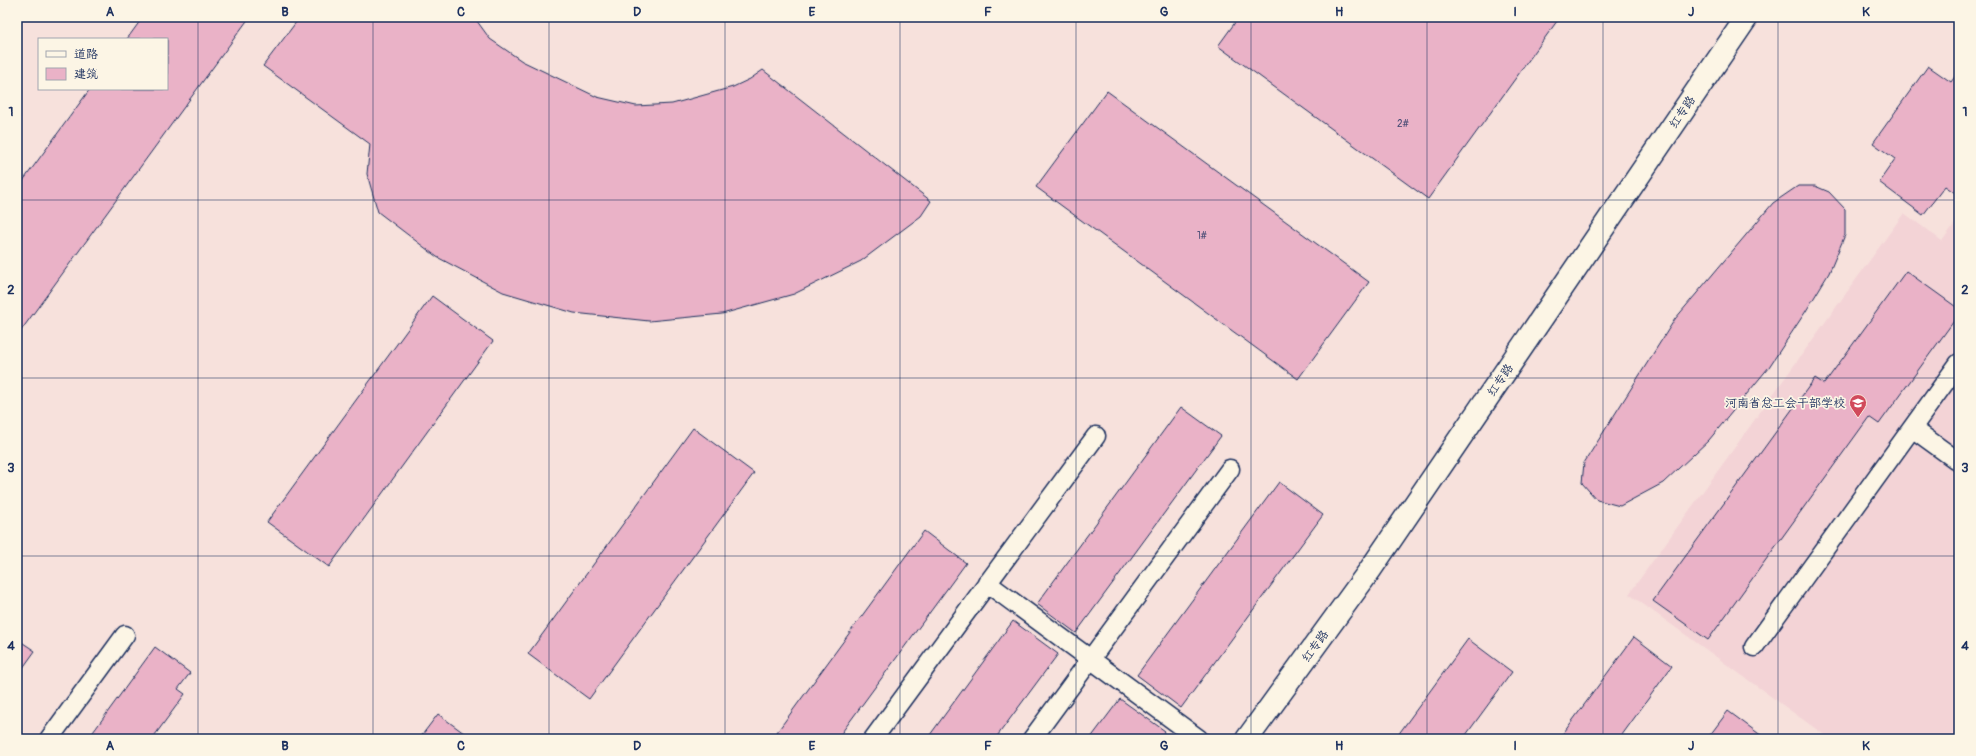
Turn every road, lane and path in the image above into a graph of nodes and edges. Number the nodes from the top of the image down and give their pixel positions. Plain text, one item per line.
1 (1747, 17) edge
2 (1959, 363) edge
3 (1912, 428) junction
4 (1096, 436) dead end
5 (1959, 462) edge
6 (1230, 469) dead end
7 (988, 583) junction
8 (125, 635) dead end
9 (1754, 647) dead end
10 (1091, 659) junction
11 (49, 739) edge
12 (873, 739) edge
13 (1032, 739) edge
14 (1199, 739) edge
15 (1248, 739) edge

1 - 15 street, 红专路
2 - 3 lane
3 - 5 lane
3 - 9 lane
4 - 7 lane
6 - 10 lane
7 - 10 lane
7 - 12 lane
8 - 11 lane
10 - 13 lane
10 - 14 lane

